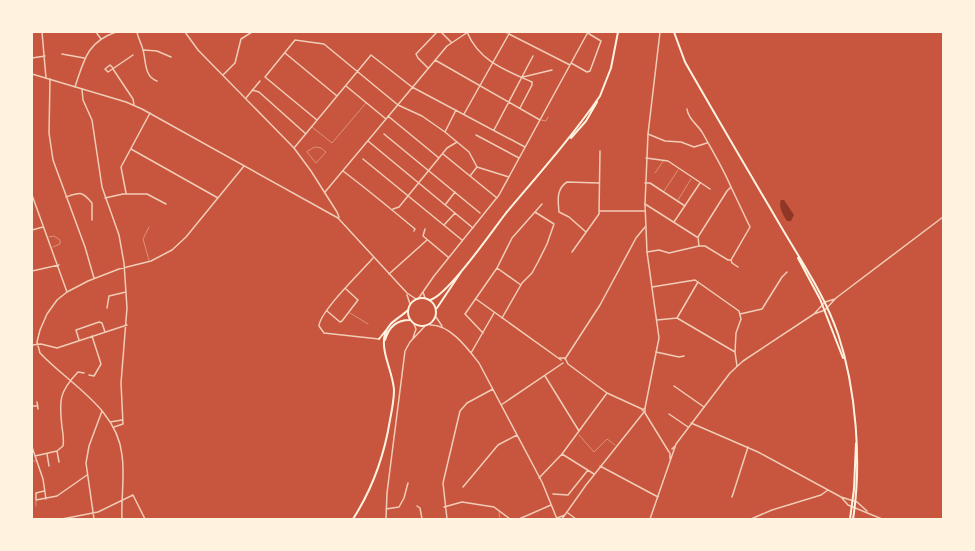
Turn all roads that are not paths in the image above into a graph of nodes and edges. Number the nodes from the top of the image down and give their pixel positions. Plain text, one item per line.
1 (42, 32) edge
2 (96, 32) edge
3 (116, 32) edge
4 (137, 32) edge
5 (185, 32) edge
6 (252, 32) edge
7 (437, 32) edge
8 (441, 32) edge
9 (467, 32) edge
10 (587, 32) edge
11 (618, 32) edge
12 (660, 32) edge
13 (674, 32) edge
14 (510, 33) edge
15 (101, 39) junction
16 (451, 42) junction
17 (144, 50) junction
18 (284, 52) junction
19 (62, 54) dead end
20 (133, 55) dead end
21 (45, 56) junction
22 (533, 56) dead end
23 (172, 57) dead end
24 (32, 58) edge
25 (84, 58) junction
26 (435, 60) junction
27 (493, 63) junction
28 (570, 64) junction
29 (428, 68) junction
30 (552, 70) dead end
31 (357, 72) junction
32 (32, 74) edge
33 (223, 75) junction
34 (522, 77) junction
35 (46, 78) junction
36 (50, 80) junction
37 (157, 81) dead end
38 (260, 81) dead end
39 (346, 86) junction
40 (480, 86) junction
41 (76, 87) junction
42 (412, 87) junction
43 (82, 89) junction
44 (252, 90) junction
45 (337, 96) junction
46 (245, 98) junction
47 (510, 102) junction
48 (366, 103) junction
49 (134, 105) junction
50 (398, 105) junction
51 (520, 108) junction
52 (687, 109) dead end
53 (456, 110) junction
54 (150, 114) junction
55 (464, 114) junction
56 (388, 116) junction
57 (548, 117) dead end
58 (386, 119) junction
59 (316, 120) junction
60 (540, 120) junction
61 (311, 126) junction
62 (494, 130) junction
63 (444, 132) junction
64 (306, 134) junction
65 (384, 134) dead end
66 (648, 134) junction
67 (476, 135) dead end
68 (368, 141) junction
69 (457, 142) junction
70 (707, 143) junction
71 (525, 147) junction
72 (294, 148) junction
73 (131, 149) junction
74 (600, 151) dead end
75 (307, 152) joint
76 (443, 154) junction
77 (439, 158) junction
78 (519, 158) junction
79 (646, 158) junction
80 (363, 159) dead end
81 (664, 160) junction
82 (244, 166) junction
83 (477, 167) junction
84 (680, 168) junction
85 (343, 171) junction
86 (429, 171) junction
87 (655, 173) dead end
88 (470, 176) junction
89 (509, 177) junction
90 (692, 178) junction
91 (418, 183) junction
92 (599, 183) junction
93 (645, 183) junction
94 (700, 183) junction
95 (731, 187) junction
96 (710, 189) dead end
97 (325, 192) junction
98 (455, 192) junction
99 (663, 192) junction
100 (126, 194) junction
101 (32, 195) edge
102 (408, 196) junction
103 (66, 197) junction
104 (105, 198) junction
105 (218, 198) junction
106 (497, 198) junction
107 (33, 200) edge
108 (677, 201) junction
109 (166, 204) dead end
110 (542, 204) dead end
111 (644, 204) junction
112 (445, 205) junction
113 (685, 206) junction
114 (393, 209) junction
115 (600, 211) junction
116 (645, 211) junction
117 (535, 212) junction
118 (455, 213) junction
119 (480, 213) dead end
120 (943, 217) edge
121 (338, 218) junction
122 (92, 220) dead end
123 (674, 222) junction
124 (444, 225) junction
125 (43, 227) junction
126 (148, 227) dead end
127 (645, 227) junction
128 (473, 228) junction
129 (425, 229) dead end
130 (32, 230) edge
131 (414, 231) dead end
132 (586, 232) junction
133 (646, 232) junction
134 (640, 233) junction
135 (47, 237) junction
136 (698, 237) junction
137 (427, 240) junction
138 (462, 241) junction
139 (699, 246) junction
140 (52, 248) junction
141 (572, 252) dead end
142 (647, 252) junction
143 (373, 258) junction
144 (448, 258) junction
145 (731, 260) junction
146 (150, 261) junction
147 (59, 265) junction
148 (125, 267) junction
149 (738, 267) dead end
150 (497, 268) junction
151 (463, 269) junction
152 (32, 271) edge
153 (788, 272) dead end
154 (389, 274) junction
155 (94, 278) junction
156 (698, 282) junction
157 (521, 285) junction
158 (652, 286) junction
159 (346, 288) junction
160 (424, 290) junction
161 (67, 292) junction
162 (126, 292) junction
163 (407, 293) junction
164 (425, 298) junction
165 (836, 298) junction
166 (417, 299) junction
167 (476, 299) junction
168 (430, 300) junction
169 (824, 303) junction
170 (410, 304) junction
171 (107, 308) dead end
172 (436, 309) junction
173 (826, 309) junction
174 (408, 310) junction
175 (326, 311) junction
176 (349, 312) junction
177 (494, 312) junction
178 (740, 314) junction
179 (814, 314) junction
180 (436, 317) junction
181 (502, 318) junction
182 (677, 318) junction
183 (410, 320) junction
184 (658, 320) junction
185 (368, 324) dead end
186 (414, 324) junction
187 (430, 324) junction
188 (127, 325) junction
189 (425, 326) junction
190 (388, 328) junction
191 (444, 328) junction
192 (105, 332) junction
193 (483, 333) junction
194 (92, 336) junction
195 (413, 338) junction
196 (379, 339) joint
197 (79, 341) junction
198 (37, 344) junction
199 (385, 344) junction
200 (32, 345) edge
201 (656, 352) junction
202 (735, 352) junction
203 (471, 353) junction
204 (684, 356) dead end
205 (563, 360) junction
206 (737, 366) junction
207 (84, 373) dead end
208 (89, 375) dead end
209 (545, 376) junction
210 (70, 381) junction
211 (674, 386) dead end
212 (493, 389) junction
213 (607, 393) junction
214 (37, 402) dead end
215 (501, 405) junction
216 (32, 406) edge
217 (38, 406) junction
218 (704, 407) junction
219 (38, 409) dead end
220 (644, 409) junction
221 (102, 411) junction
222 (644, 412) junction
223 (669, 414) dead end
224 (122, 420) junction
225 (110, 422) junction
226 (691, 423) junction
227 (113, 427) junction
228 (688, 427) junction
229 (579, 431) junction
230 (577, 434) junction
231 (517, 435) junction
232 (616, 446) junction
233 (666, 446) junction
234 (32, 447) edge
235 (748, 447) junction
236 (672, 450) junction
237 (57, 451) junction
238 (670, 452) junction
239 (47, 454) junction
240 (562, 454) junction
241 (34, 455) edge
242 (32, 461) edge
243 (37, 461) junction
244 (670, 461) junction
245 (59, 462) dead end
246 (49, 466) dead end
247 (600, 466) junction
248 (588, 470) junction
249 (595, 474) junction
250 (87, 475) junction
251 (540, 478) junction
252 (408, 483) dead end
253 (463, 487) dead end
254 (828, 490) junction
255 (44, 491) junction
256 (553, 494) dead end
257 (658, 497) junction
258 (732, 497) dead end
259 (841, 497) junction
260 (46, 499) junction
261 (36, 500) junction
262 (122, 500) junction
263 (854, 501) junction
264 (551, 505) junction
265 (36, 506) dead end
266 (417, 506) dead end
267 (444, 507) junction
268 (854, 507) junction
269 (386, 509) junction
270 (499, 511) junction
271 (866, 511) junction
272 (93, 513) junction
273 (566, 514) junction
274 (557, 518) edge
275 (62, 519) edge
276 (94, 519) edge
277 (122, 519) edge
278 (145, 519) edge
279 (353, 519) edge
280 (386, 519) edge
281 (422, 519) edge
282 (447, 519) edge
283 (500, 519) edge
284 (510, 519) edge
285 (519, 519) edge
286 (562, 519) edge
287 (576, 519) edge
288 (650, 519) edge
289 (751, 519) edge
290 (850, 519) edge
291 (853, 519) edge
292 (882, 519) edge

1 - 21 street
2 - 15 street
3 - 15 street
4 - 17 street
5 - 33 street
6 - 33 street
7 - 29 street
8 - 16 street
9 - 16 street
9 - 27 street
10 - 28 street
10 - 28 street
11 - 151 main road
12 - 66 street
13 - 169 main road
14 - 27 street
14 - 28 street
15 - 25 street
16 - 26 street
17 - 23 street
17 - 37 street
18 - 31 street
18 - 45 street
18 - 59 street
19 - 25 street
20 - 49 street
21 - 24 street
21 - 35 street
22 - 34 street
25 - 41 street
26 - 29 street
26 - 40 street
27 - 34 street
27 - 40 street
28 - 60 street
29 - 42 street
30 - 34 street
31 - 39 street
31 - 42 street
31 - 50 street
32 - 35 street
33 - 46 street
34 - 47 street
34 - 51 street
35 - 36 street
36 - 41 street
36 - 103 street
38 - 44 street
39 - 45 street
39 - 48 street
40 - 47 street
40 - 55 street
41 - 43 street
42 - 50 street
42 - 53 street
43 - 49 street
43 - 104 street
44 - 46 street
44 - 64 street
45 - 59 street
46 - 72 street
47 - 51 street
47 - 62 street
48 - 58 street
48 - 61 lane
49 - 54 street
50 - 56 street
50 - 63 street
51 - 60 street
52 - 70 street
53 - 55 street
53 - 63 street
54 - 73 street
54 - 82 street
55 - 62 street
56 - 58 street
56 - 77 street
57 - 60 lane
58 - 68 street
59 - 61 street
60 - 71 street
61 - 64 street
62 - 71 street
63 - 69 street
64 - 72 street
65 - 86 street
66 - 70 street
66 - 79 street
67 - 78 street
68 - 85 street
68 - 91 street
69 - 76 street
69 - 83 street
70 - 95 street
71 - 78 street
72 - 97 street
73 - 100 street
73 - 105 street
74 - 92 street
75 - 75 lane
76 - 77 street
76 - 88 street
77 - 86 street
78 - 89 street
79 - 81 street
79 - 93 street
80 - 102 street
81 - 84 street
81 - 87 lane
82 - 105 street
82 - 121 street
83 - 88 street
83 - 89 street
84 - 90 street
84 - 99 lane
85 - 97 street
85 - 114 street
86 - 91 street
86 - 98 street
88 - 106 street
89 - 106 street
90 - 94 street
90 - 108 lane
91 - 102 street
91 - 112 street
92 - 115 street
92 - 132 street
93 - 99 street
93 - 111 street
94 - 96 street
94 - 113 street
95 - 136 street
95 - 145 street
97 - 121 street
98 - 112 street
98 - 119 street
99 - 108 street
100 - 104 street
100 - 109 street
101 - 107 street
102 - 114 street
102 - 124 street
103 - 122 street
103 - 155 street
104 - 148 street
105 - 146 street
106 - 128 street
107 - 125 street
108 - 113 street
110 - 117 street
111 - 116 street
111 - 123 street
112 - 118 street
113 - 123 street
114 - 131 street
115 - 116 street
115 - 132 street
116 - 127 street
117 - 150 street
117 - 157 street
118 - 124 street
118 - 128 street
120 - 165 street
121 - 143 street
123 - 136 street
124 - 138 street
125 - 130 street
125 - 135 street
126 - 146 lane
127 - 133 street
127 - 134 street
128 - 138 street
129 - 137 street
132 - 141 street
133 - 134 street
133 - 142 street
134 - 205 street
135 - 140 street
135 - 140 lane
136 - 139 street
137 - 144 street
137 - 154 street
138 - 144 street
139 - 142 street
139 - 145 street
140 - 147 street
142 - 158 street
143 - 154 street
143 - 159 street
144 - 160 street
145 - 149 street
146 - 148 street
147 - 152 street
147 - 161 street
148 - 155 street
148 - 162 street
150 - 157 street
150 - 167 street
151 - 168 main road
151 - 172 main road
153 - 178 street
154 - 163 street
155 - 161 street
156 - 158 street
156 - 178 street
156 - 182 street
157 - 181 street
158 - 184 street
159 - 175 street
159 - 176 street
160 - 164 street
160 - 166 street
161 - 198 street
162 - 171 street
162 - 188 street
163 - 166 street
163 - 170 street
164 - 166 main road
164 - 168 main road
165 - 169 street
165 - 173 street
166 - 170 main road
167 - 177 street
167 - 193 street
168 - 172 main road
169 - 173 main road
169 - 179 street
170 - 174 main road
172 - 180 main road
173 - 179 street
173 - 263 main road
174 - 183 main road
174 - 190 main road
175 - 176 street
175 - 196 street
176 - 185 lane
177 - 181 street
177 - 193 street
178 - 202 street
179 - 206 street
180 - 187 main road
180 - 191 street
181 - 205 street
182 - 184 street
182 - 202 street
183 - 186 main road
183 - 199 main road
184 - 201 street
186 - 189 main road
186 - 195 street
187 - 189 main road
187 - 191 street
188 - 192 street
188 - 224 street
189 - 195 street
190 - 196 main road
190 - 199 main road
191 - 203 street
192 - 194 street
192 - 197 street
193 - 203 street
194 - 197 street
194 - 208 street
195 - 269 street
197 - 198 street
198 - 200 street
198 - 210 street
199 - 279 main road
201 - 204 street
201 - 220 street
202 - 206 street
203 - 212 street
205 - 209 street
205 - 213 street
206 - 218 street
207 - 210 street
209 - 215 street
209 - 229 street
210 - 221 street
210 - 237 street
211 - 218 street
212 - 215 street
212 - 267 street
213 - 220 street
213 - 229 street
214 - 217 street
215 - 231 street
216 - 217 street
217 - 219 street
218 - 226 street
220 - 222 street
221 - 225 street
221 - 250 street
222 - 232 street
222 - 233 street
223 - 228 street
224 - 225 street
224 - 227 street
225 - 227 street
226 - 228 street
226 - 235 street
227 - 262 street
228 - 236 street
229 - 230 street
230 - 232 lane
230 - 240 street
231 - 251 street
231 - 253 street
232 - 247 street
233 - 236 street
233 - 238 street
234 - 241 street
235 - 254 street
235 - 258 street
236 - 238 street
236 - 238 street
236 - 244 street
237 - 239 street
237 - 245 street
238 - 244 street
239 - 241 street
239 - 246 street
240 - 248 street
240 - 251 street
241 - 243 street
242 - 243 lane
243 - 255 street
244 - 257 street
247 - 249 street
247 - 257 street
248 - 249 street
248 - 256 street
249 - 273 street
250 - 260 street
250 - 272 street
251 - 264 street
252 - 269 street
254 - 259 street
254 - 289 street
255 - 260 street
255 - 261 street
257 - 288 street
259 - 263 street
259 - 268 street
260 - 261 street
261 - 265 lane
262 - 272 street
262 - 277 street
262 - 278 street
263 - 268 main road
263 - 271 street
264 - 274 street
264 - 285 street
266 - 281 street
267 - 270 street
267 - 282 street
268 - 271 street
268 - 290 main road
268 - 291 main road
269 - 280 street
270 - 283 lane
270 - 284 street
271 - 292 street
272 - 275 street
272 - 276 street
273 - 274 street
273 - 286 street
273 - 287 street

